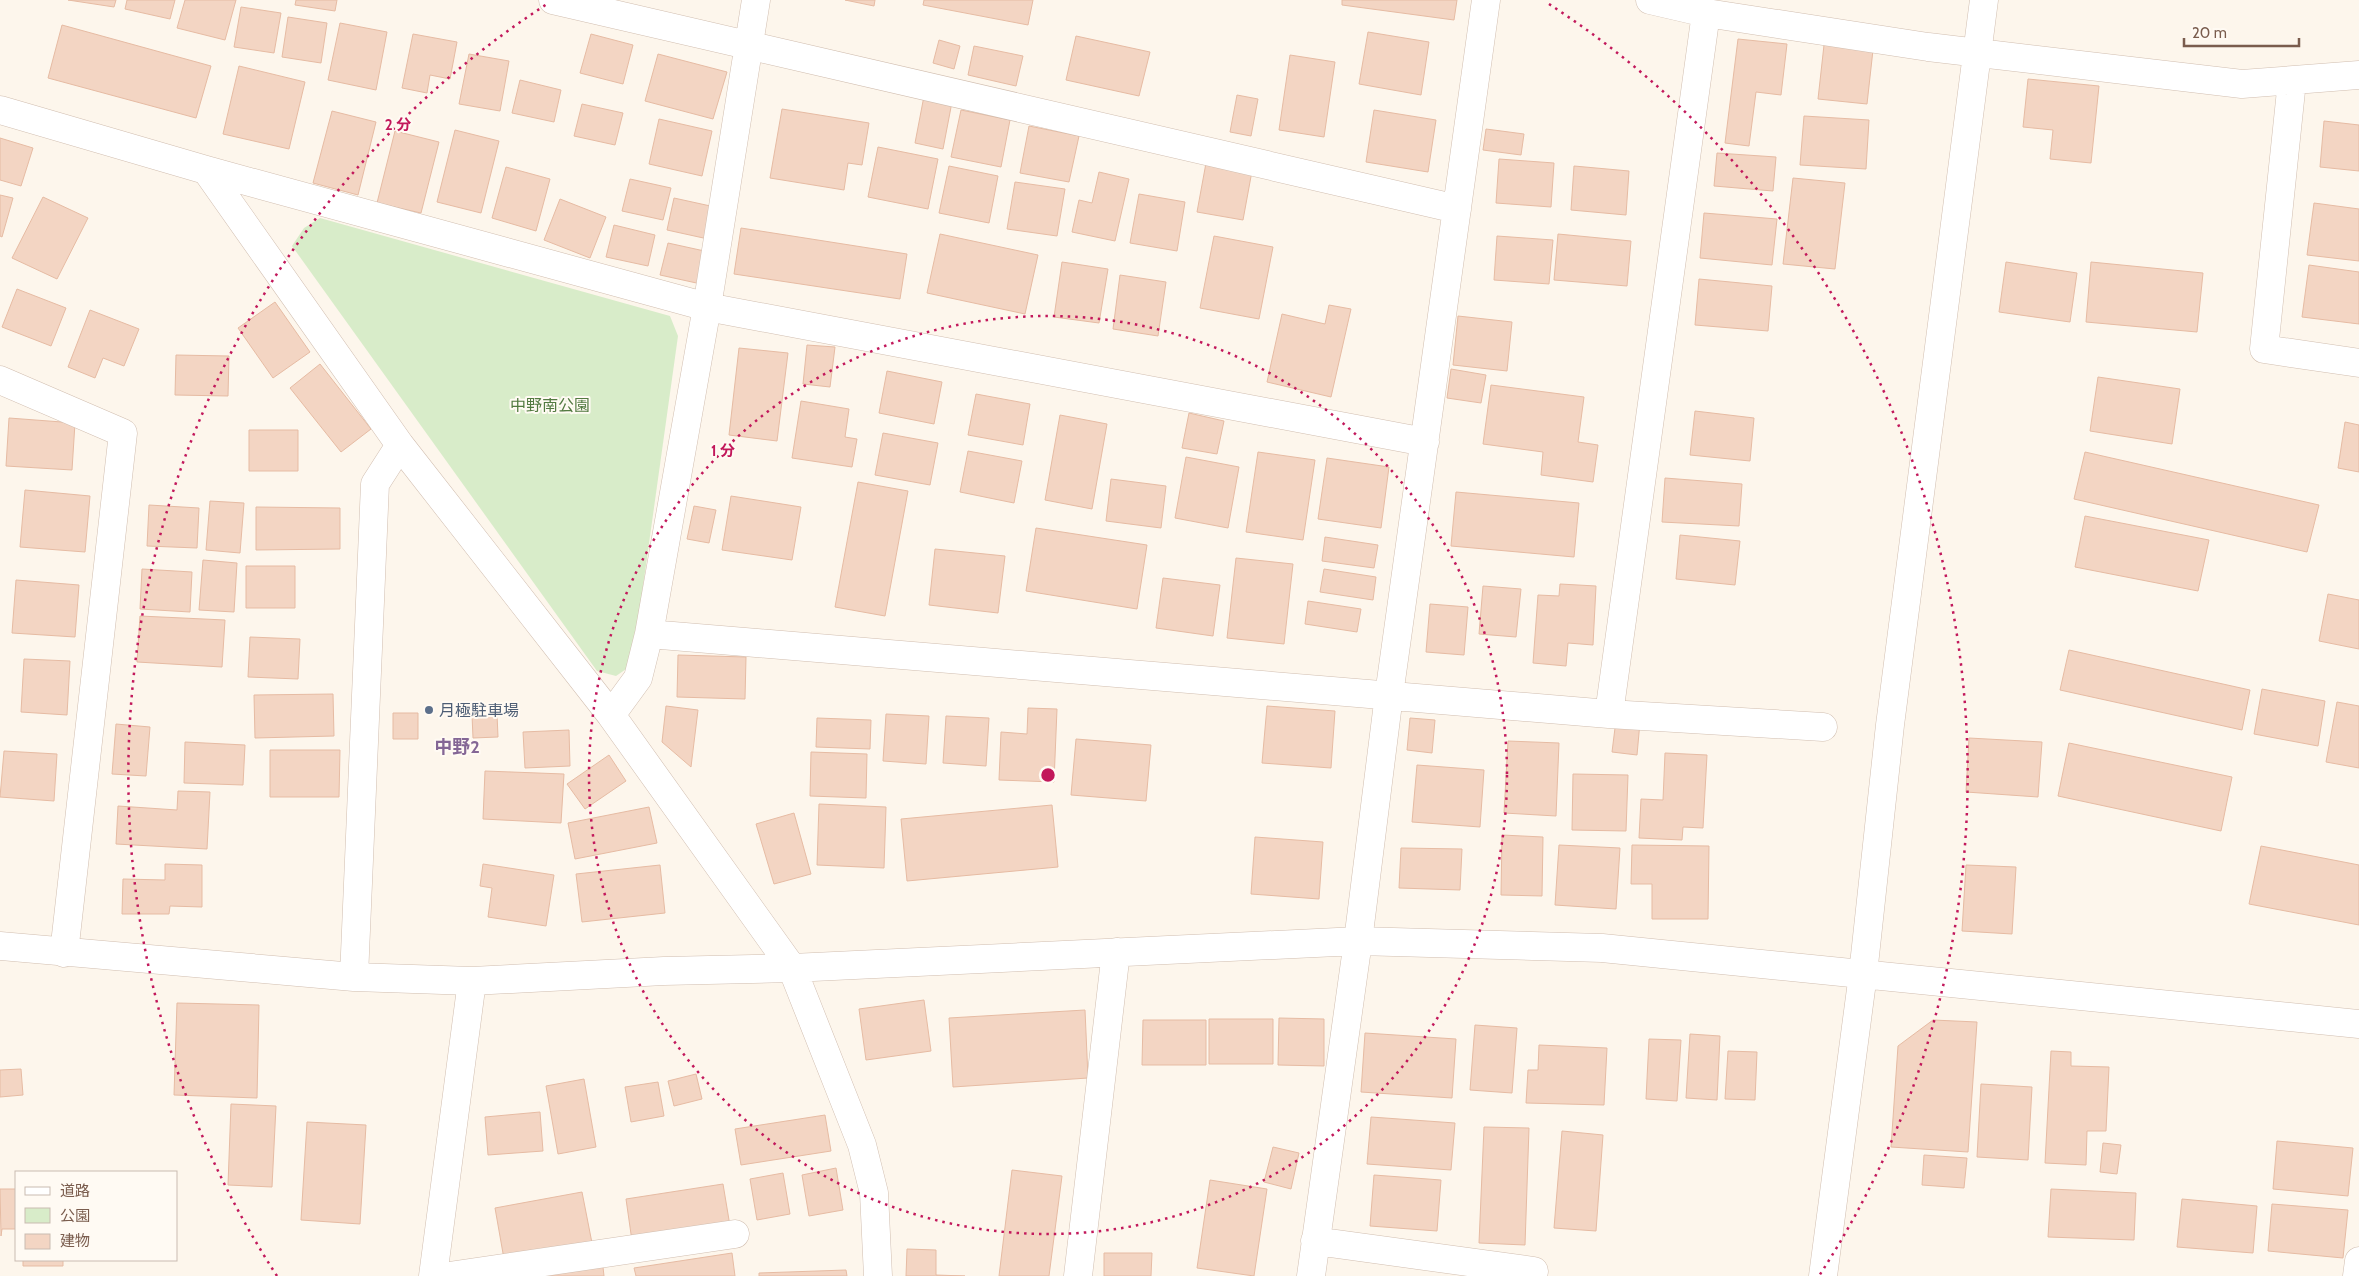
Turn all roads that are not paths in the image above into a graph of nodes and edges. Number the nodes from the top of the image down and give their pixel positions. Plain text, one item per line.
1 (553, 0) edge
2 (756, 0) edge
3 (1486, 0) edge
4 (1650, 0) edge
5 (1984, 0) edge
6 (1706, 13) junction
7 (748, 46) junction
8 (1976, 54) junction
9 (2359, 75) edge
10 (2292, 81) junction
11 (0, 110) edge
12 (206, 170) junction
13 (1457, 209) junction
14 (707, 307) junction
15 (2359, 363) edge
16 (0, 380) edge
17 (1425, 442) junction
18 (400, 445) junction
19 (649, 634) junction
20 (1389, 695) junction
21 (1609, 714) junction
22 (611, 715) junction
23 (1823, 727) dead end
24 (1358, 941) junction
25 (0, 946) edge
26 (1116, 952) junction
27 (64, 953) junction
28 (792, 968) junction
29 (1863, 974) junction
30 (354, 977) junction
31 (472, 982) junction
32 (2359, 1024) edge
33 (734, 1234) dead end
34 (1315, 1241) junction
35 (2359, 1261) edge
36 (433, 1276) edge
37 (449, 1276) edge
38 (878, 1276) edge
39 (1078, 1276) edge
40 (1310, 1276) edge
41 (1533, 1276) edge
42 (1823, 1276) edge
43 (2357, 1276) edge

1 - 7 street
2 - 7 street
3 - 13 street
4 - 6 street
5 - 8 street
6 - 8 street
6 - 21 street
7 - 13 street
7 - 14 street
8 - 10 street
8 - 29 street
9 - 10 street
10 - 15 street
11 - 12 street
12 - 14 street
12 - 18 street
13 - 17 street
14 - 17 street
14 - 19 street
16 - 27 street
17 - 20 street
18 - 22 street
18 - 30 street
19 - 20 street
19 - 22 street
20 - 21 street
20 - 24 street
21 - 23 street
22 - 28 street
24 - 26 street
24 - 29 street
24 - 34 street
25 - 27 street
26 - 28 street
26 - 39 street
27 - 30 street
28 - 31 street
28 - 38 street
29 - 32 street
29 - 42 street
30 - 31 street
31 - 36 street
33 - 37 street
34 - 40 street
34 - 41 street
35 - 43 street

